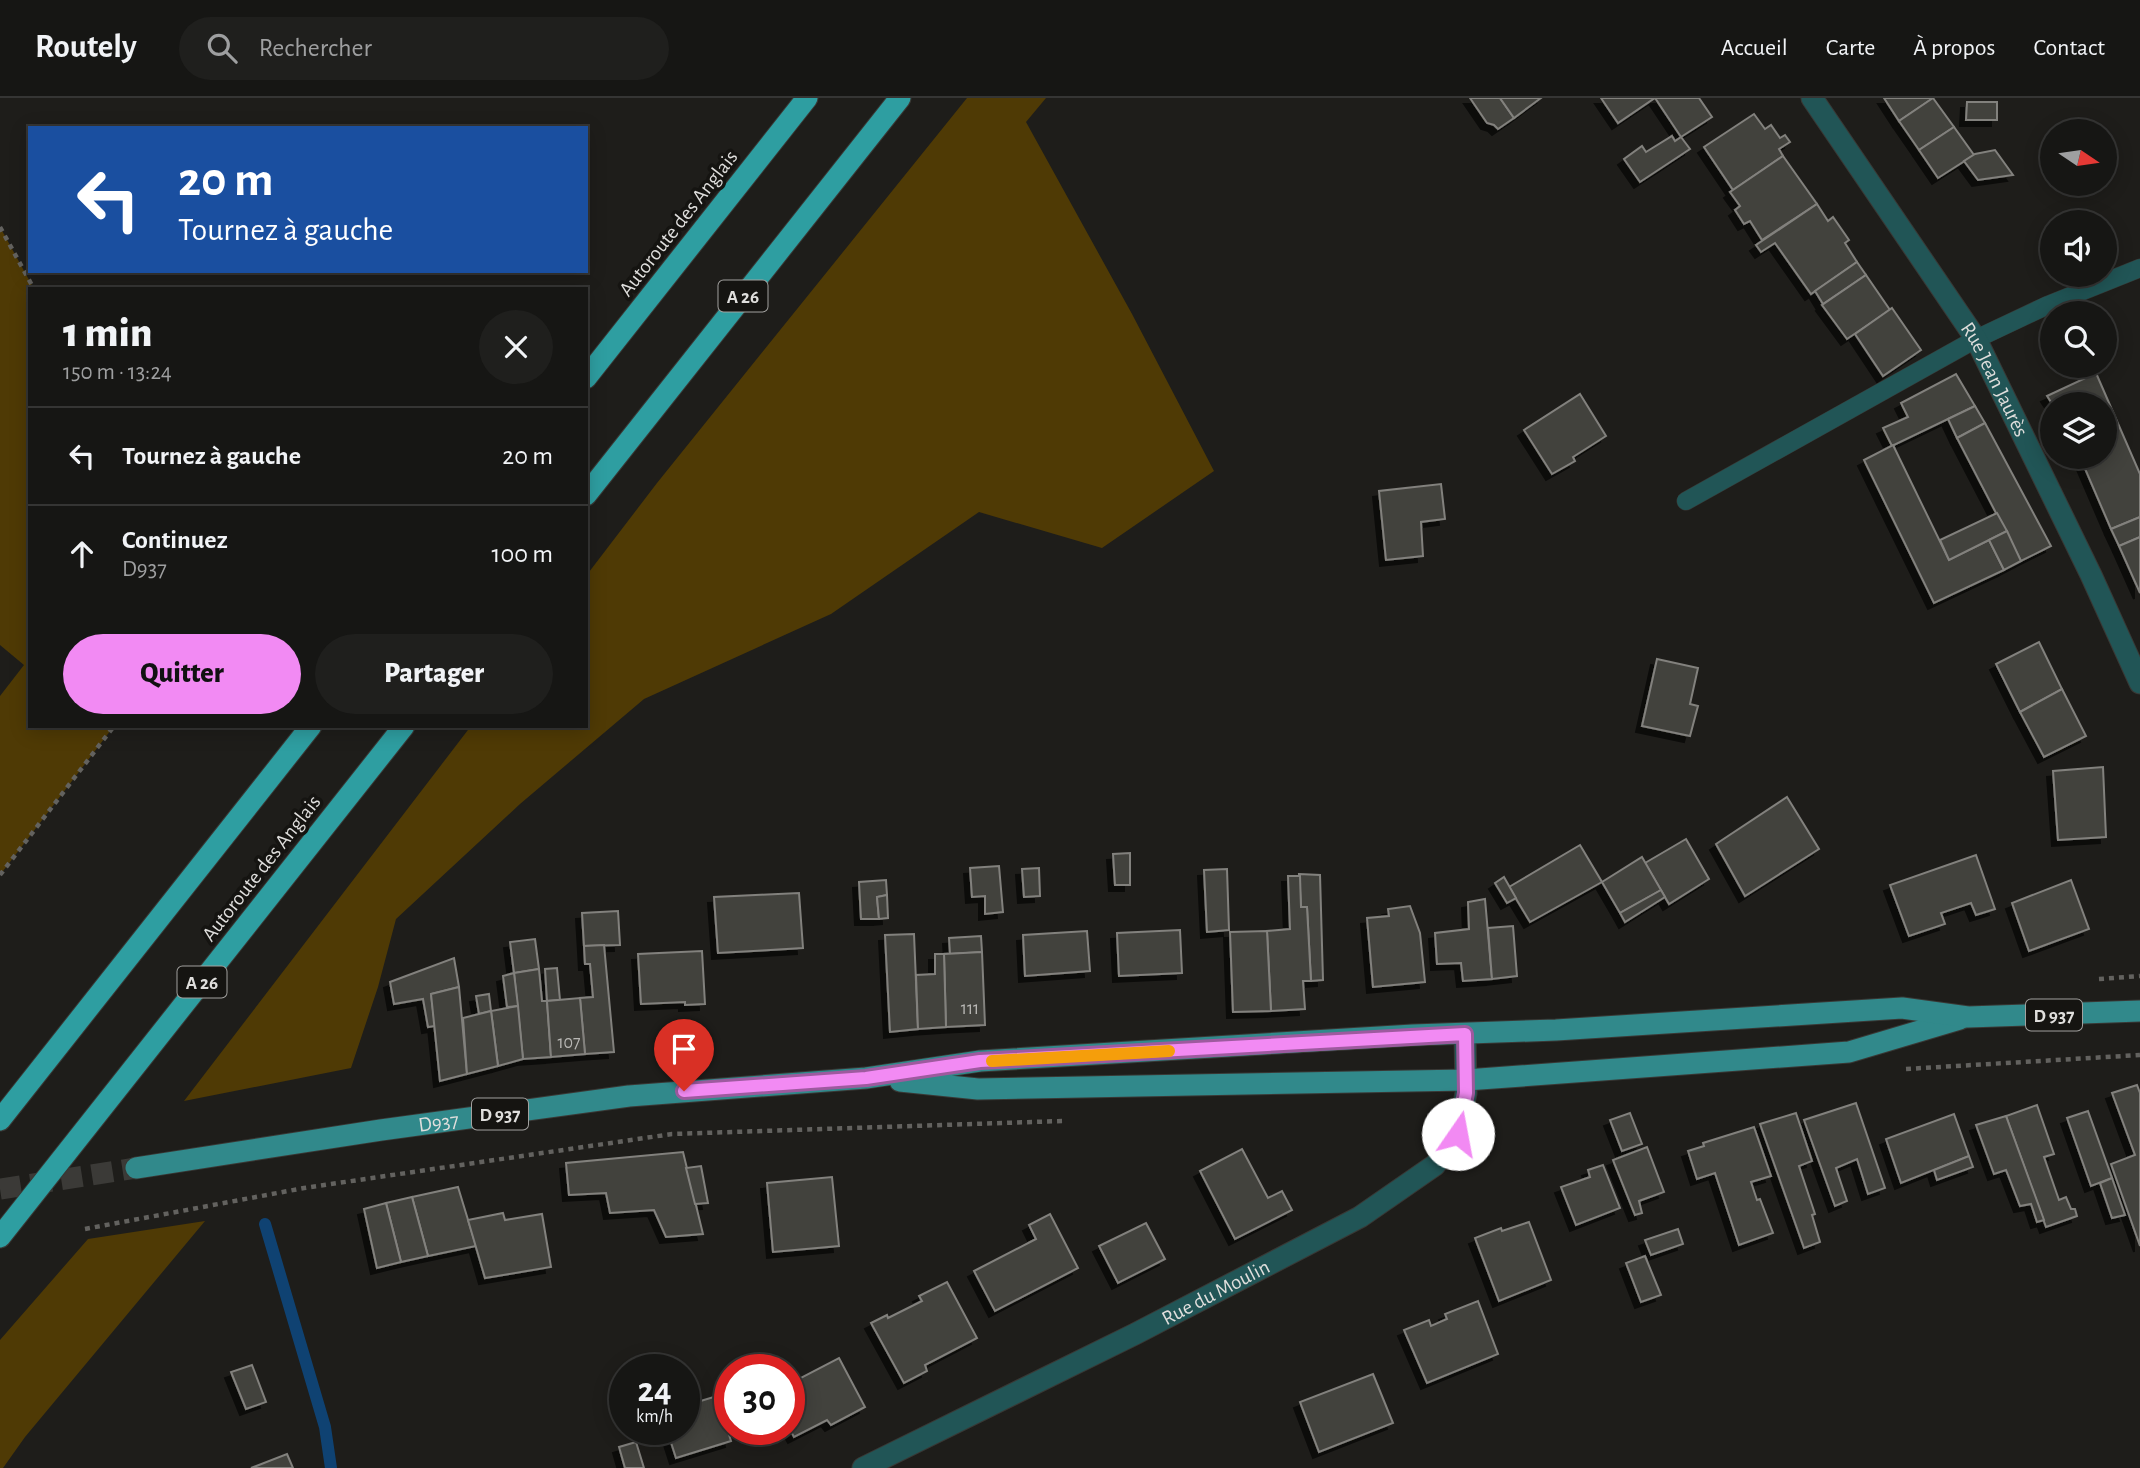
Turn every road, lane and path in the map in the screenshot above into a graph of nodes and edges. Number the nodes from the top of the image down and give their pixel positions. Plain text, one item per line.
1 (807, 98) edge
2 (900, 98) edge
3 (1812, 98) edge
4 (0, 227) edge
5 (2140, 268) edge
6 (33, 287) edge
7 (1976, 339) junction
8 (588, 375) edge
9 (588, 492) edge
10 (1686, 501) dead end
11 (2140, 683) edge
12 (112, 728) edge
13 (309, 728) edge
14 (402, 728) edge
15 (0, 875) edge
16 (2140, 1011) edge
17 (1968, 1017) junction
18 (1465, 1034) junction
19 (2140, 1055) edge
20 (1899, 1069) dead end
21 (866, 1078) junction
22 (1466, 1080) junction
23 (0, 1120) edge
24 (1071, 1120) dead end
25 (136, 1168) tunnel mouth
26 (85, 1229) dead end
27 (0, 1237) edge
28 (863, 1468) edge

1 - 8 highway, Autoroute des Anglais
2 - 9 highway, A 26
3 - 7 street, Rue Jean Jaurès
4 - 6 path
5 - 7 lane
7 - 10 lane
7 - 11 street, Rue Jean Jaurès
12 - 15 path
13 - 23 highway
14 - 27 highway, Autoroute des Anglais / A 26
16 - 17 main road, D 937
17 - 18 main road, D 937
17 - 22 main road, D 937
18 - 21 main road, D 937
18 - 22 street, Rue du Moulin
19 - 20 path
21 - 22 main road, D 937
21 - 25 main road, D937 / D 937
22 - 28 street, Rue du Moulin
24 - 26 path

